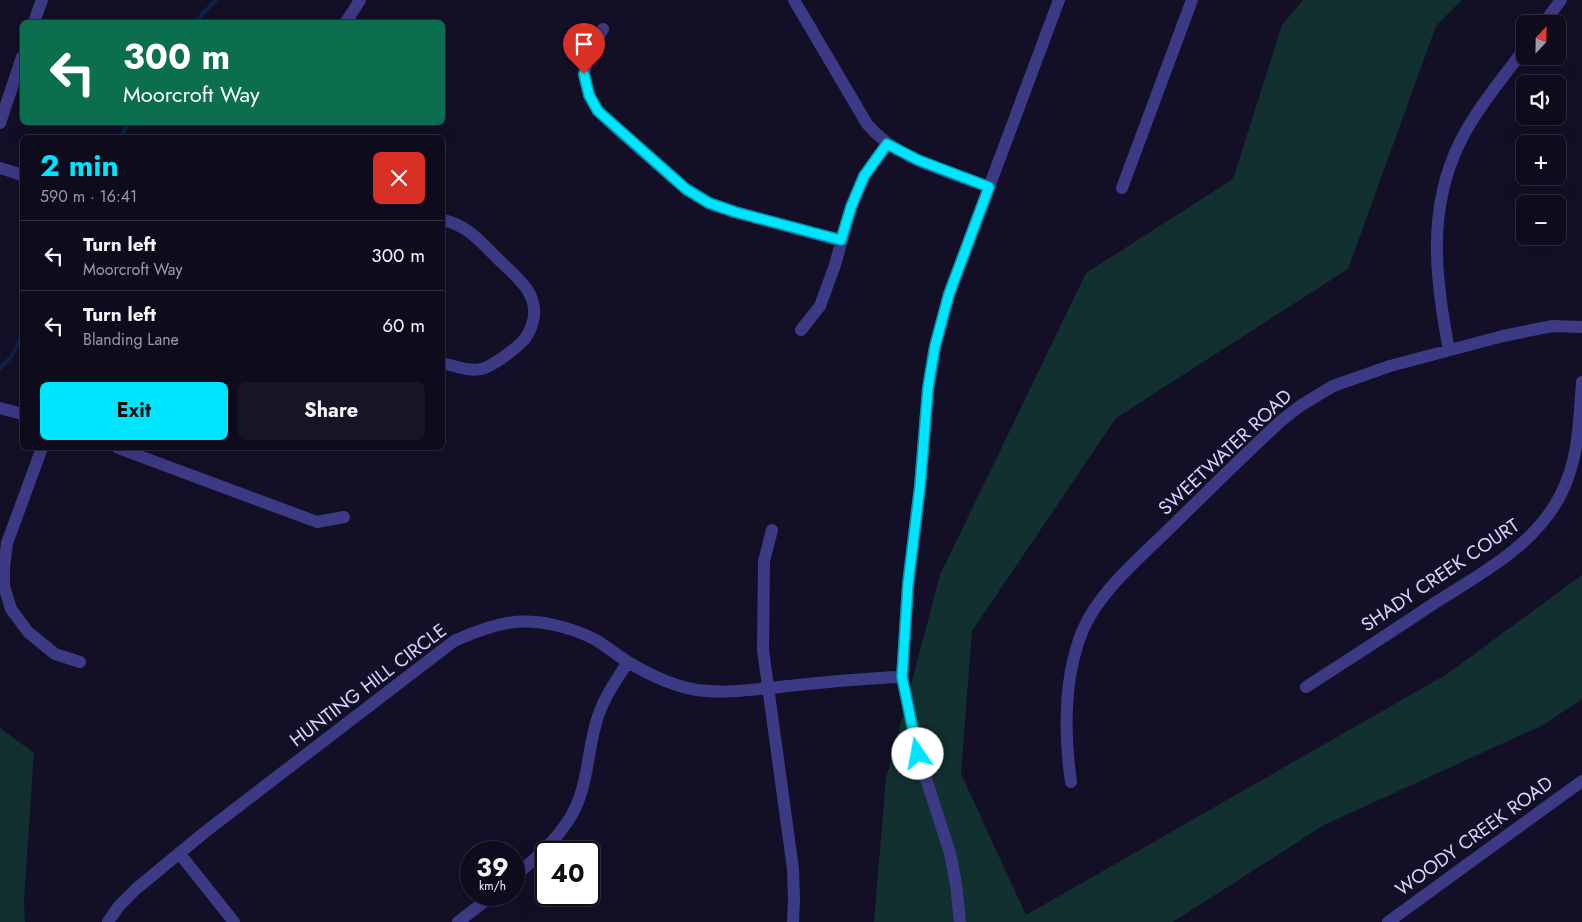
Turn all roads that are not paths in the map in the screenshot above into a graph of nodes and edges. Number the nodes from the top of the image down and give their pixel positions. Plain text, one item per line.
1 (42, 0) edge
2 (360, 0) edge
3 (794, 0) edge
4 (1059, 0) edge
5 (1192, 0) edge
6 (1561, 0) edge
7 (1550, 15) edge
8 (35, 20) edge
9 (347, 20) edge
10 (603, 29) dead end
11 (1516, 60) edge
12 (20, 63) edge
13 (0, 122) edge
14 (887, 144) junction
15 (0, 168) edge
16 (20, 174) edge
17 (989, 187) junction
18 (1122, 188) dead end
19 (445, 220) edge
20 (841, 240) junction
21 (1582, 327) edge
22 (802, 330) dead end
23 (1449, 350) junction
24 (445, 365) edge
25 (1582, 382) edge
26 (0, 408) edge
27 (20, 413) edge
28 (41, 450) edge
29 (123, 450) edge
30 (344, 517) dead end
31 (772, 530) dead end
32 (80, 662) dead end
33 (628, 662) junction
34 (902, 677) junction
35 (1306, 687) dead end
36 (768, 688) junction
37 (1582, 781) edge
38 (1071, 782) dead end
39 (179, 853) junction
40 (525, 867) edge
41 (479, 906) edge
42 (108, 922) edge
43 (234, 922) edge
44 (458, 922) edge
45 (792, 922) edge
46 (960, 922) edge
47 (1388, 922) edge

1 - 8 street
2 - 9 street
3 - 14 street
4 - 17 street
5 - 18 street
6 - 7 street
10 - 20 street
11 - 23 street
12 - 13 street
14 - 17 street
14 - 20 street
15 - 16 street
17 - 34 street
19 - 24 street
20 - 22 street
21 - 23 street, SWEETWATER ROAD
23 - 38 street, SWEETWATER ROAD
25 - 35 street, SHADY CREEK COURT
26 - 27 street
28 - 32 street
29 - 30 street
31 - 36 street
33 - 36 street, HUNTING HILL CIRCLE
33 - 39 street, HUNTING HILL CIRCLE
33 - 40 street
34 - 36 street, HUNTING HILL CIRCLE
34 - 46 street
36 - 45 street
37 - 47 street, WOODY CREEK ROAD
39 - 42 street, HUNTING HILL CIRCLE
39 - 43 street
41 - 44 street

